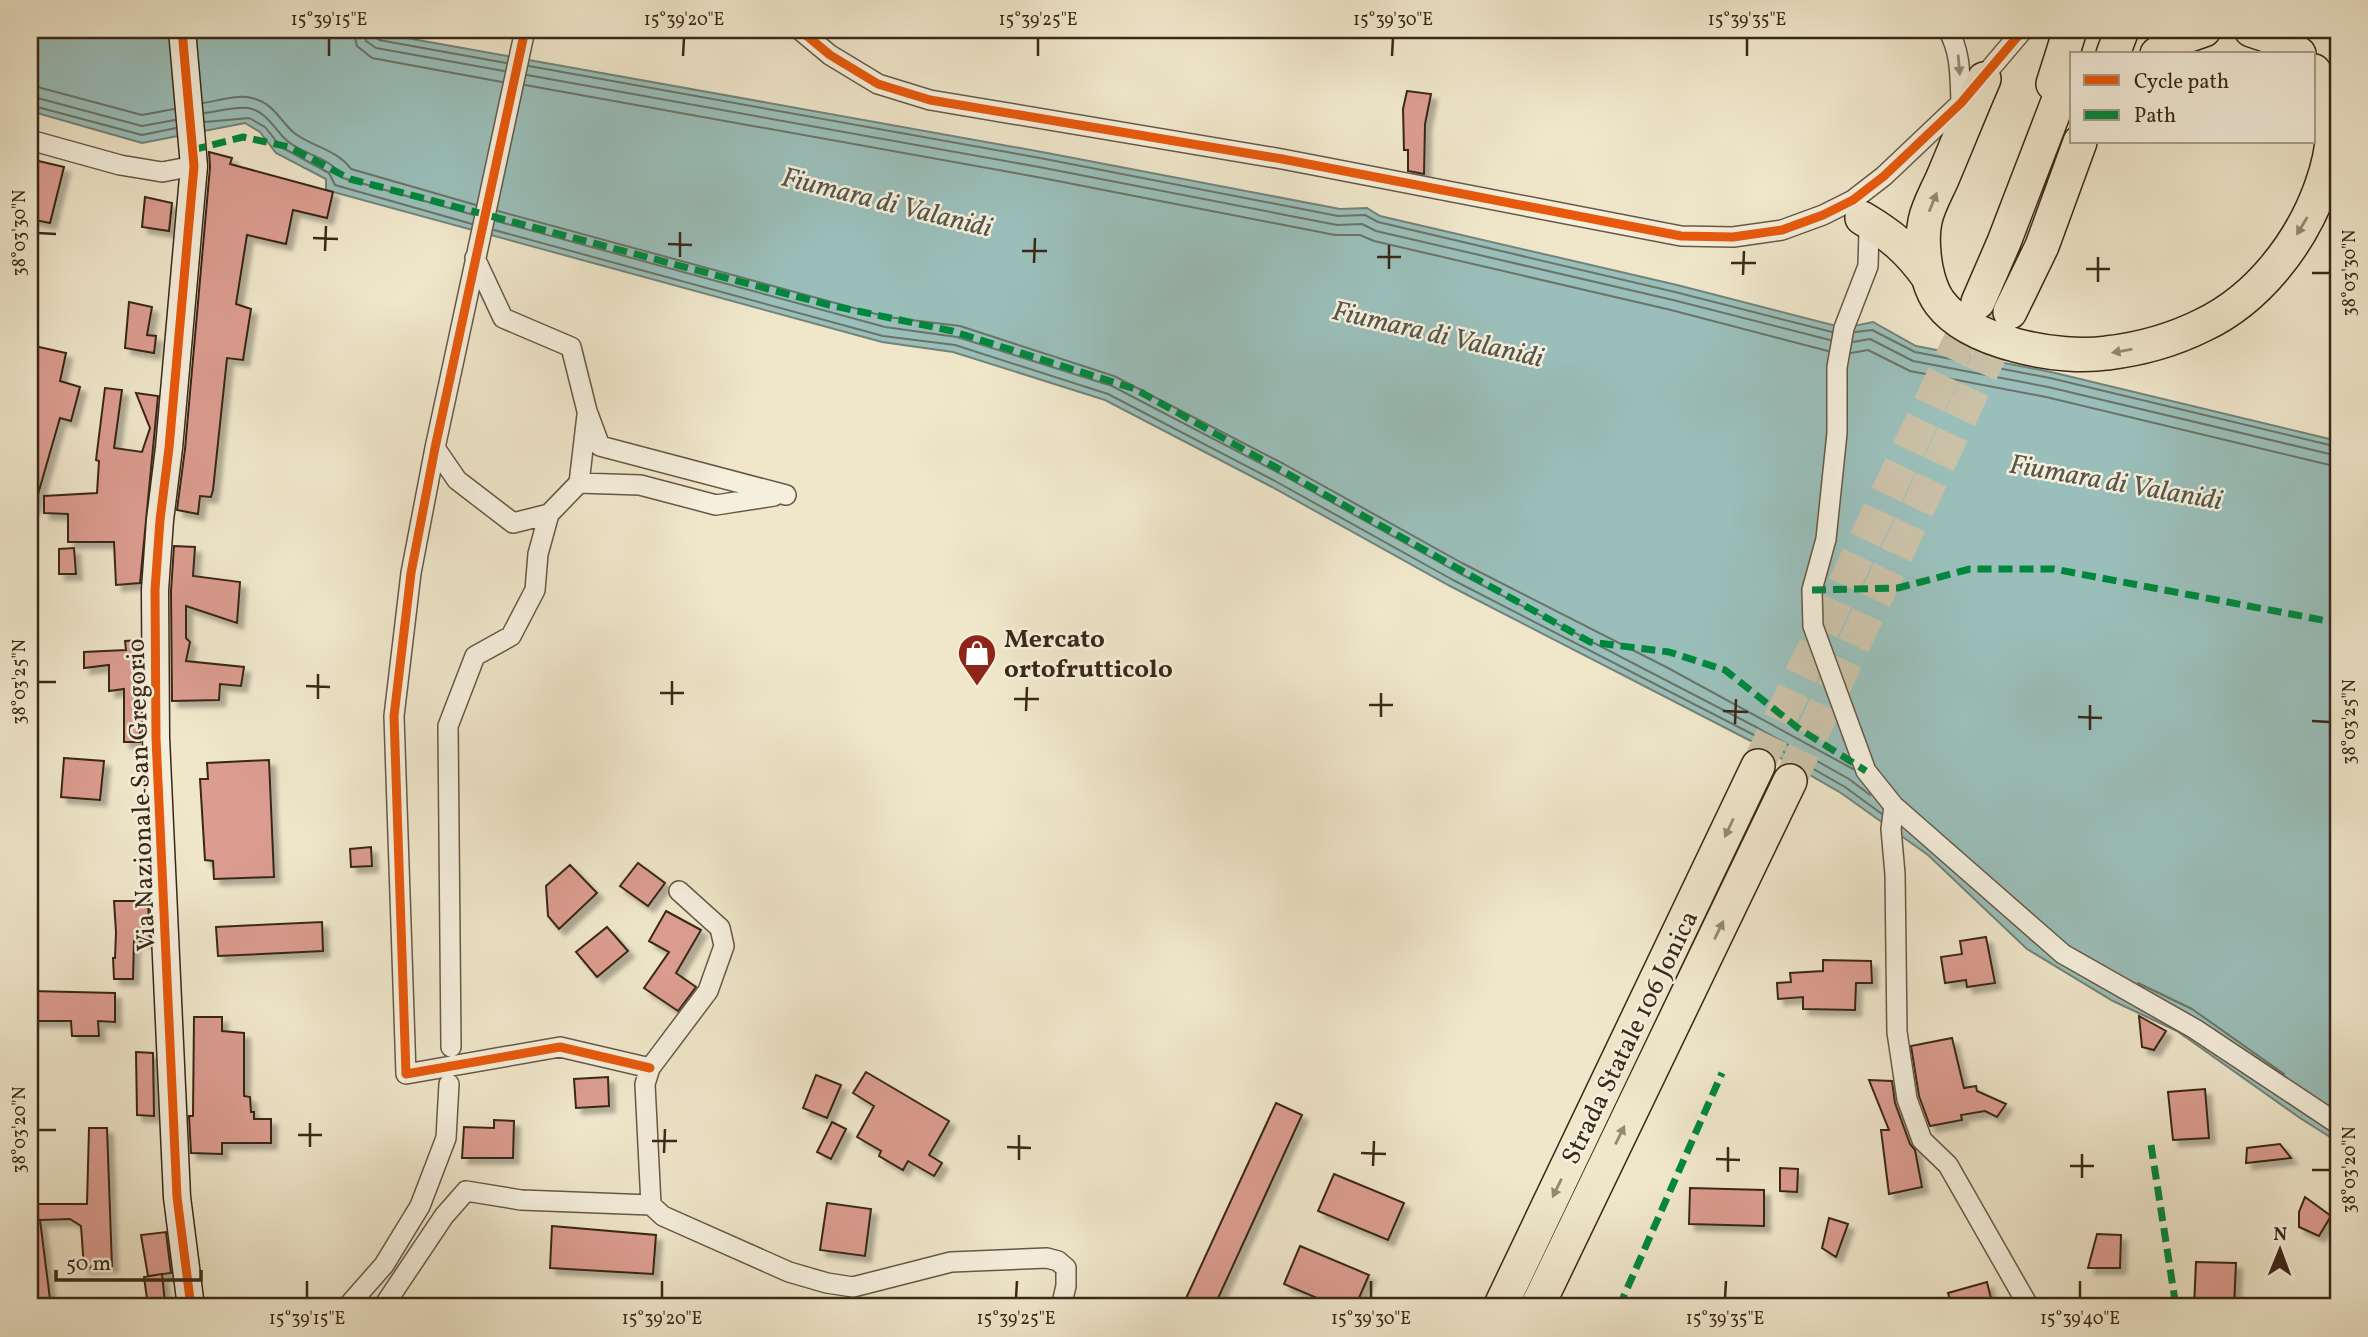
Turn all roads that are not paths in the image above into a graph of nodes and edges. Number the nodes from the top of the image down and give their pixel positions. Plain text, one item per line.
1 (182, 30) edge
2 (800, 30) edge
3 (1948, 30) edge
4 (2023, 30) edge
5 (2070, 30) edge
6 (2086, 30) edge
7 (2122, 30) edge
8 (2204, 30) edge
9 (2251, 30) edge
10 (524, 35) edge
11 (2077, 52) edge
12 (2114, 52) edge
13 (2160, 52) edge
14 (2296, 52) edge
15 (2070, 70) edge
16 (2316, 75) edge
17 (1983, 79) junction
18 (1961, 103) junction
19 (30, 140) edge
20 (2079, 144) edge
21 (2100, 144) edge
22 (193, 155) junction
23 (1858, 209) junction
24 (2004, 242) junction
25 (2042, 246) junction
26 (475, 258) junction
27 (1929, 279) junction
28 (1978, 302) tunnel mouth
29 (2010, 312) tunnel mouth
30 (587, 411) junction
31 (435, 448) junction
32 (579, 483) junction
33 (549, 514) junction
34 (1758, 766) tunnel mouth
35 (1790, 781) tunnel mouth
36 (1894, 806) junction
37 (679, 891) dead end
38 (452, 1048) dead end
39 (650, 1068) junction
40 (449, 1084) dead end
41 (2338, 1124) edge
42 (651, 1205) junction
43 (191, 1307) edge
44 (347, 1307) edge
45 (383, 1307) edge
46 (1061, 1307) edge
47 (1500, 1307) edge
48 (1537, 1307) edge
49 (2029, 1307) edge

1 - 22 street, Via Nazionale San Gregorio
2 - 23 street
3 -> 18 street
4 - 17 street
5 - 24 highway
6 - 11 highway
7 - 12 highway
8 - 13 highway
9 - 14 highway
10 - 26 street
15 - 24 highway
16 -> 27 highway
17 - 18 street
27 -> 17 highway
18 - 23 street
19 - 22 street
20 - 25 highway
21 - 25 highway
22 - 43 street, Via Nazionale San Gregorio
23 - 27 highway
23 - 36 street
24 - 28 highway
25 - 29 highway
26 - 30 street
26 - 31 street
30 - 32 street
30 - 32 street
31 - 33 street
31 - 39 street
32 - 33 street
33 - 38 street
34 -> 47 highway, Strada Statale 106 Jonica
48 -> 35 highway, Strada Statale 106 Jonica
36 - 41 street
36 - 49 street
37 - 39 street
39 - 42 street
40 - 44 street
42 - 45 street
42 - 46 street

